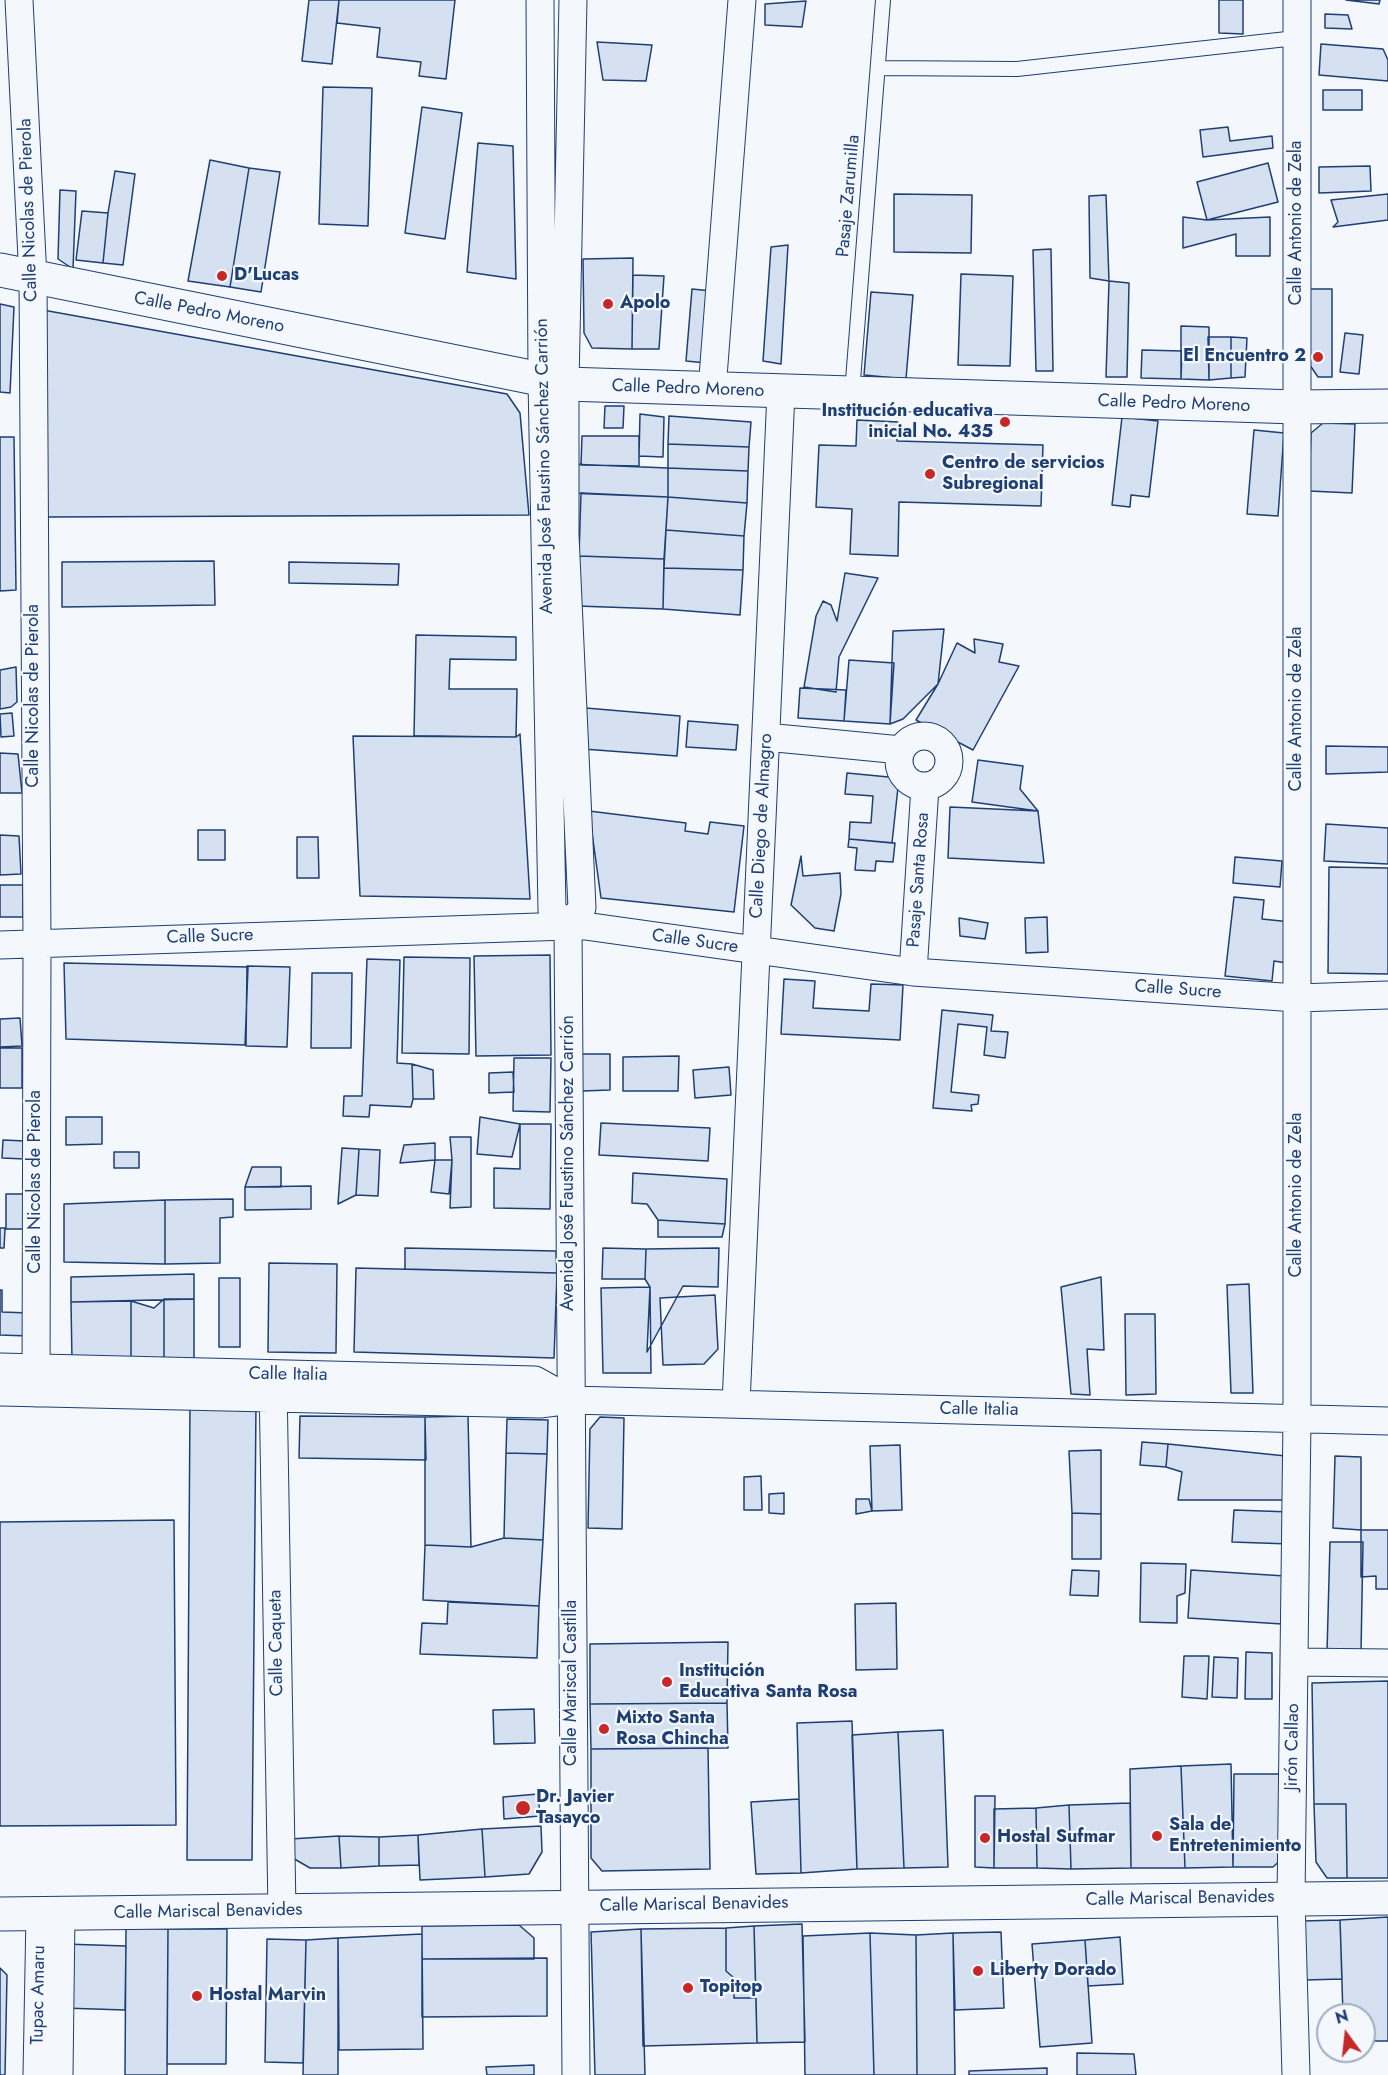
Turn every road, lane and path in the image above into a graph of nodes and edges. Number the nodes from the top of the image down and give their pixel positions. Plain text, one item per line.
1 (19, 0) edge
2 (540, 0) edge
3 (573, 0) edge
4 (742, 0) edge
5 (883, 0) edge
6 (1297, 0) edge
7 (1296, 38) junction
8 (878, 68) junction
9 (0, 270) edge
10 (33, 278) junction
11 (554, 382) junction
12 (712, 390) junction
13 (781, 392) junction
14 (851, 395) junction
15 (1388, 406) edge
16 (1297, 407) junction
17 (766, 737) junction
18 (901, 750) junction
19 (926, 787) junction
20 (568, 926) junction
21 (37, 944) junction
22 (0, 945) edge
23 (755, 951) junction
24 (913, 972) junction
25 (1388, 995) edge
26 (1298, 998) junction
27 (0, 1367) edge
28 (36, 1381) junction
29 (273, 1386) junction
30 (0, 1392) edge
31 (571, 1400) junction
32 (736, 1404) junction
33 (1297, 1419) junction
34 (1388, 1421) edge
35 (1294, 1662) junction
36 (1388, 1663) edge
37 (1291, 1898) junction
38 (1388, 1898) edge
39 (574, 1907) junction
40 (282, 1911) junction
41 (0, 1914) edge
42 (51, 1914) junction
43 (38, 2075) edge
44 (59, 2075) edge
45 (576, 2075) edge
46 (1296, 2075) edge

1 - 10 street, Calle Nicolas de Pierola
2 - 11 street, Avenida José Faustino Sánchez Carrión
3 - 11 street, Avenida José Faustino Sánchez Carrión
4 - 12 street
5 - 8 lane, Pasaje Zarumilla
6 - 7 street, Calle Antonio de Zela
7 - 8 lane
7 - 16 street, Calle Antonio de Zela
8 - 14 lane, Pasaje Zarumilla
9 - 10 main road, Calle Pedro Moreno
10 - 11 main road, Calle Pedro Moreno
10 - 21 street, Calle Nicolas de Pierola
11 - 12 main road, Calle Pedro Moreno
11 - 20 street, Avenida José Faustino Sánchez Carrión
12 - 13 main road, Calle Pedro Moreno
13 - 14 main road, Calle Pedro Moreno
13 - 17 street, Calle Diego de Almagro
14 - 16 main road, Calle Pedro Moreno
15 - 16 main road, Calle Pedro Moreno
16 - 26 street, Calle Antonio de Zela
17 - 18 street
17 - 23 street, Calle Diego de Almagro
18 - 19 street
18 - 19 street
19 - 24 street, Pasaje Santa Rosa
20 - 21 street, Calle Sucre
20 - 23 street, Calle Sucre
20 - 31 street, Avenida José Faustino Sánchez Carrión
21 - 22 street, Calle Sucre
21 - 28 street, Calle Nicolas de Pierola
23 - 24 street, Calle Sucre
23 - 32 street, Calle Diego de Almagro
24 - 26 street, Calle Sucre
25 - 26 street, Calle Sucre
26 - 33 street, Calle Antonio de Zela
27 - 28 street, Calle Italia
28 - 29 street, Calle Italia
28 - 30 street, Calle Italia
29 - 31 street, Calle Italia
29 - 40 street, Calle Caqueta
31 - 32 street, Calle Italia
31 - 39 street, Calle Mariscal Castilla
32 - 33 street, Calle Italia
33 - 34 street, Calle Italia
33 - 35 street, Jirón Callao
35 - 36 street
35 - 37 street, Jirón Callao
37 - 38 main road, Calle Mariscal Benavides
37 - 39 main road, Calle Mariscal Benavides
37 - 46 street, Jirón Callao
39 - 40 main road, Calle Mariscal Benavides
39 - 45 street, Calle Mariscal Castilla
40 - 42 main road, Calle Mariscal Benavides
41 - 42 main road, Calle Mariscal Benavides
42 - 43 street, Tupac Amaru
42 - 44 street, Tupac Amaru

